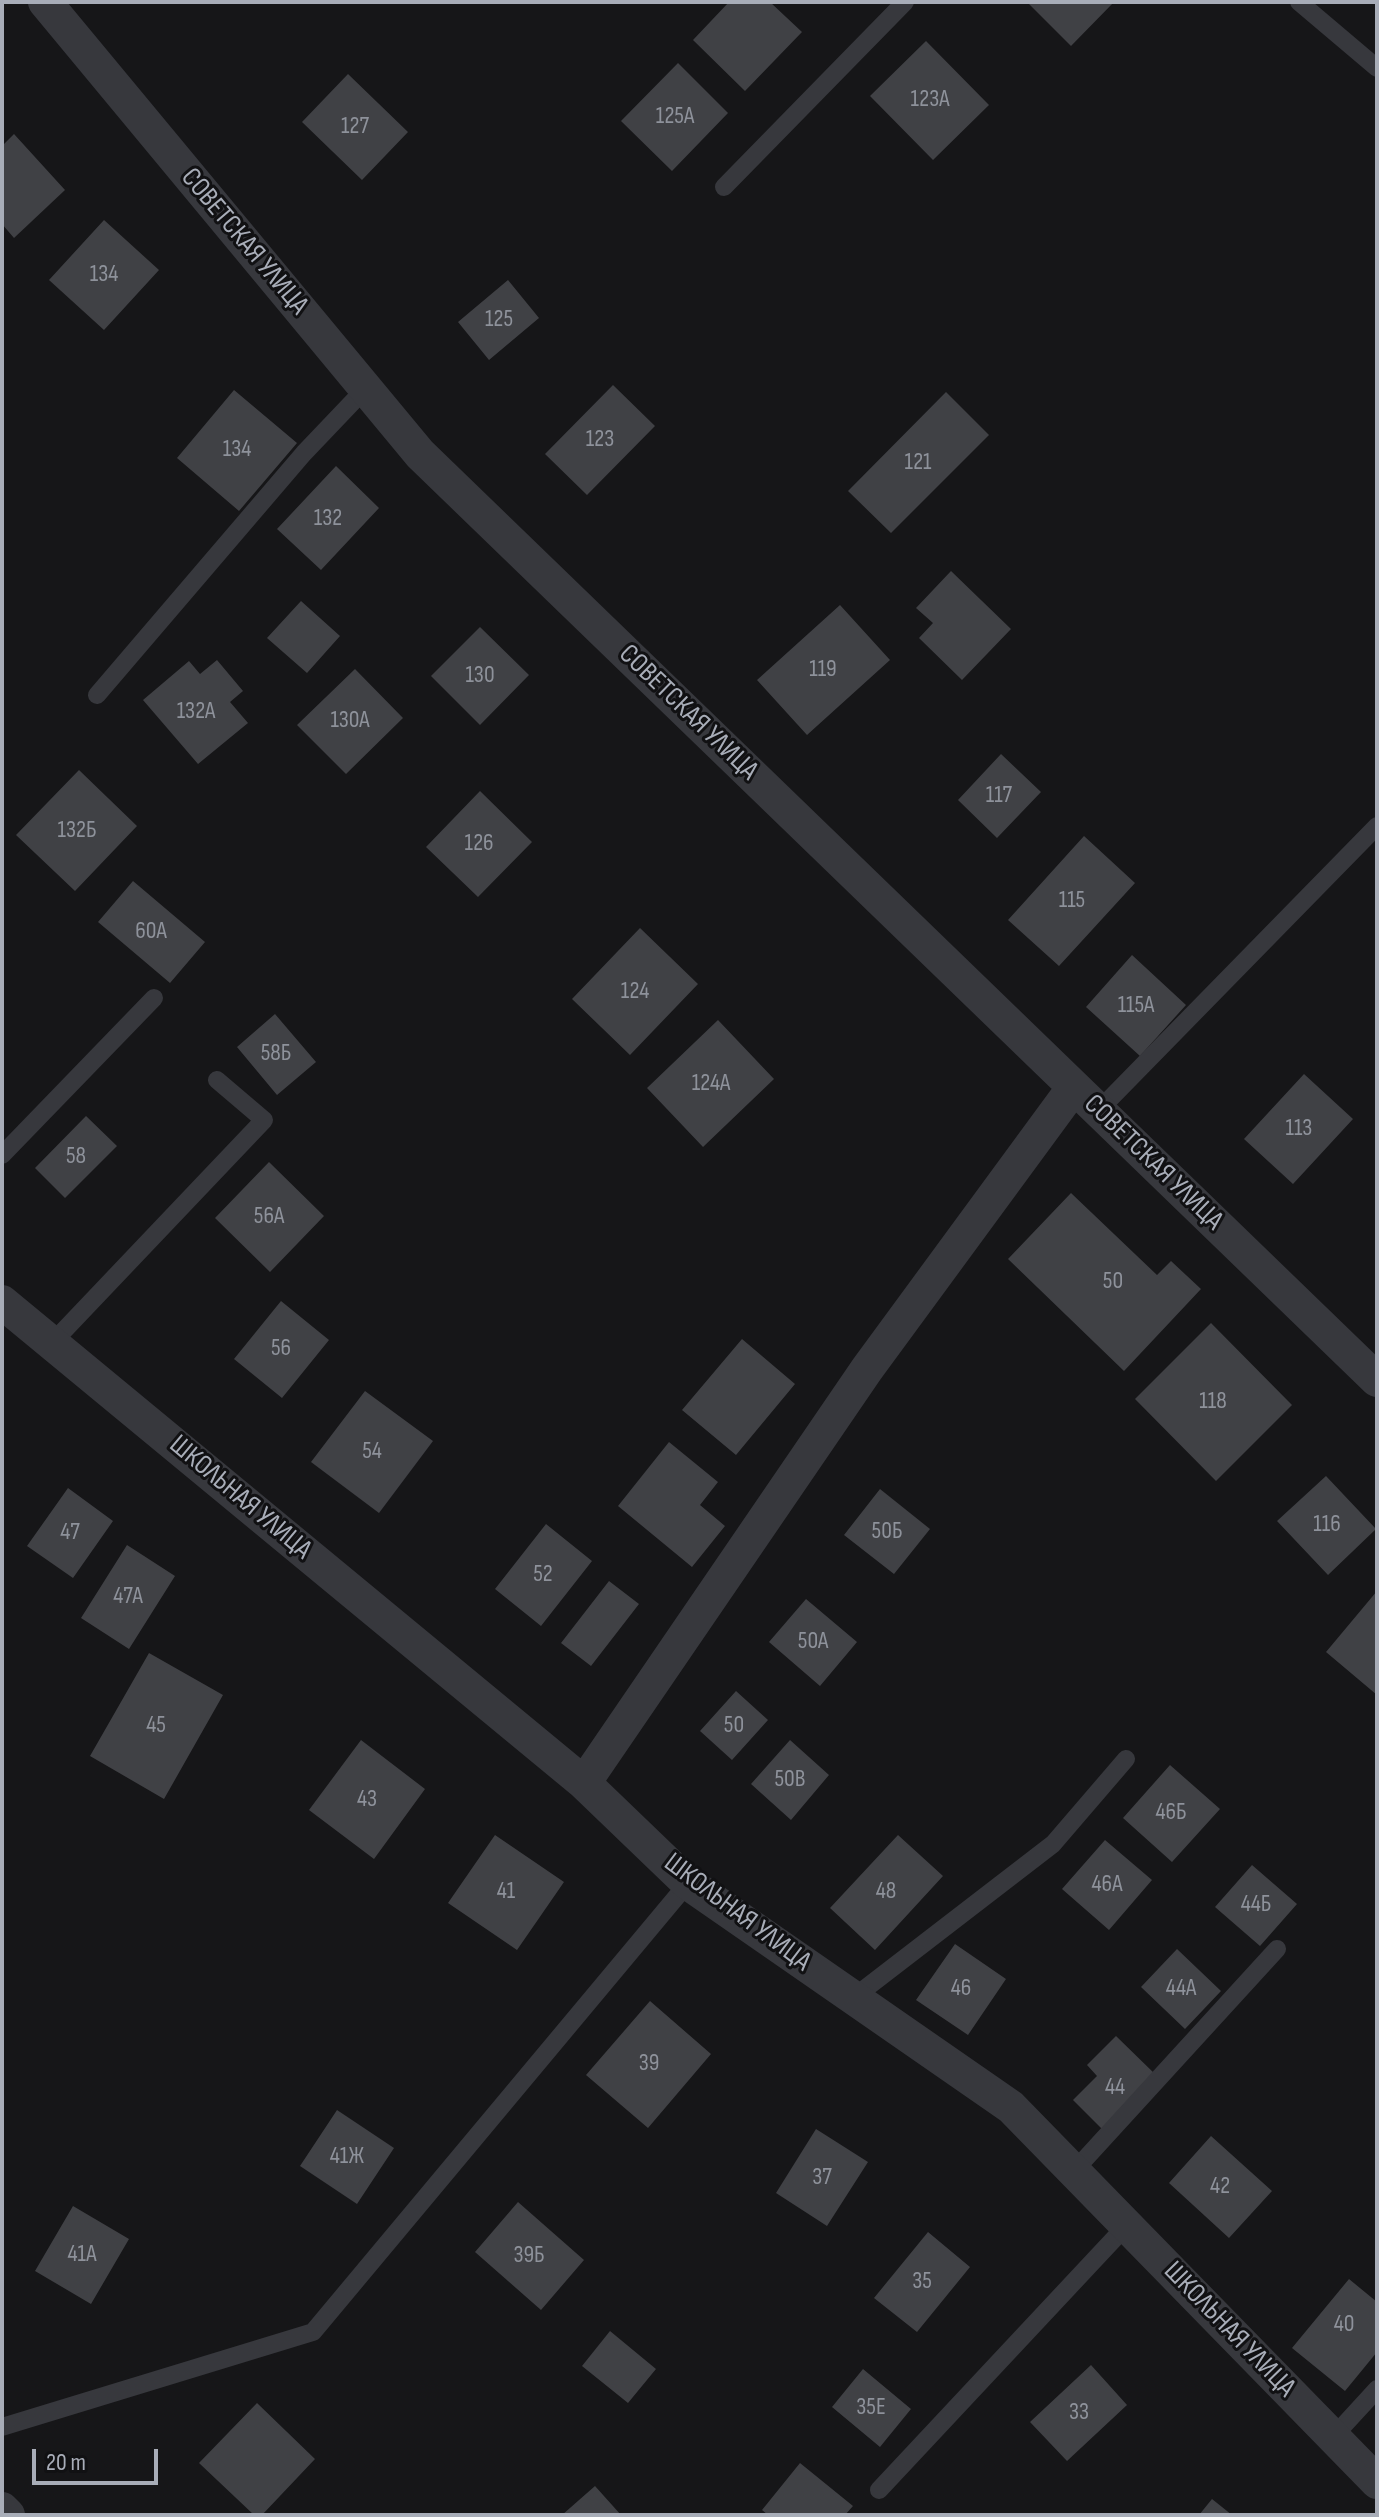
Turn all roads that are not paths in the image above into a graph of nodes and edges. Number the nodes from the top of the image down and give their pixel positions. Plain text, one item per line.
1 (45, 2) edge
2 (905, 2) edge
3 (1299, 2) edge
4 (1377, 68) edge
5 (724, 187) dead end
6 (365, 389) junction
7 (97, 695) dead end
8 (1377, 826) edge
9 (154, 998) dead end
10 (217, 1080) dead end
11 (1087, 1098) junction
12 (2, 1155) edge
13 (2, 1302) edge
14 (52, 1343) junction
15 (1377, 1380) edge
16 (1126, 1759) dead end
17 (584, 1783) junction
18 (688, 1883) junction
19 (1277, 1949) dead end
20 (853, 1998) junction
21 (1074, 2171) junction
22 (1127, 2225) junction
23 (1377, 2389) edge
24 (2, 2427) edge
25 (1333, 2437) junction
26 (1377, 2482) edge
27 (879, 2490) dead end
28 (2, 2509) edge
29 (8, 2515) edge

1 - 6 street, СОВЕТСКАЯ УЛИЦА
2 - 5 lane
3 - 4 lane
6 - 7 lane
6 - 11 street, СОВЕТСКАЯ УЛИЦА
8 - 11 lane
9 - 12 lane
10 - 14 lane
11 - 15 street, СОВЕТСКАЯ УЛИЦА
11 - 17 street
13 - 14 street, ШКОЛЬНАЯ УЛИЦА
14 - 17 street, ШКОЛЬНАЯ УЛИЦА
16 - 20 lane
17 - 18 street, ШКОЛЬНАЯ УЛИЦА
18 - 20 street, ШКОЛЬНАЯ УЛИЦА
18 - 24 lane
19 - 21 lane
20 - 21 street, ШКОЛЬНАЯ УЛИЦА
21 - 22 street, ШКОЛЬНАЯ УЛИЦА
22 - 25 street, ШКОЛЬНАЯ УЛИЦА
22 - 27 lane
23 - 25 lane
25 - 26 street, ШКОЛЬНАЯ УЛИЦА
28 - 29 street

